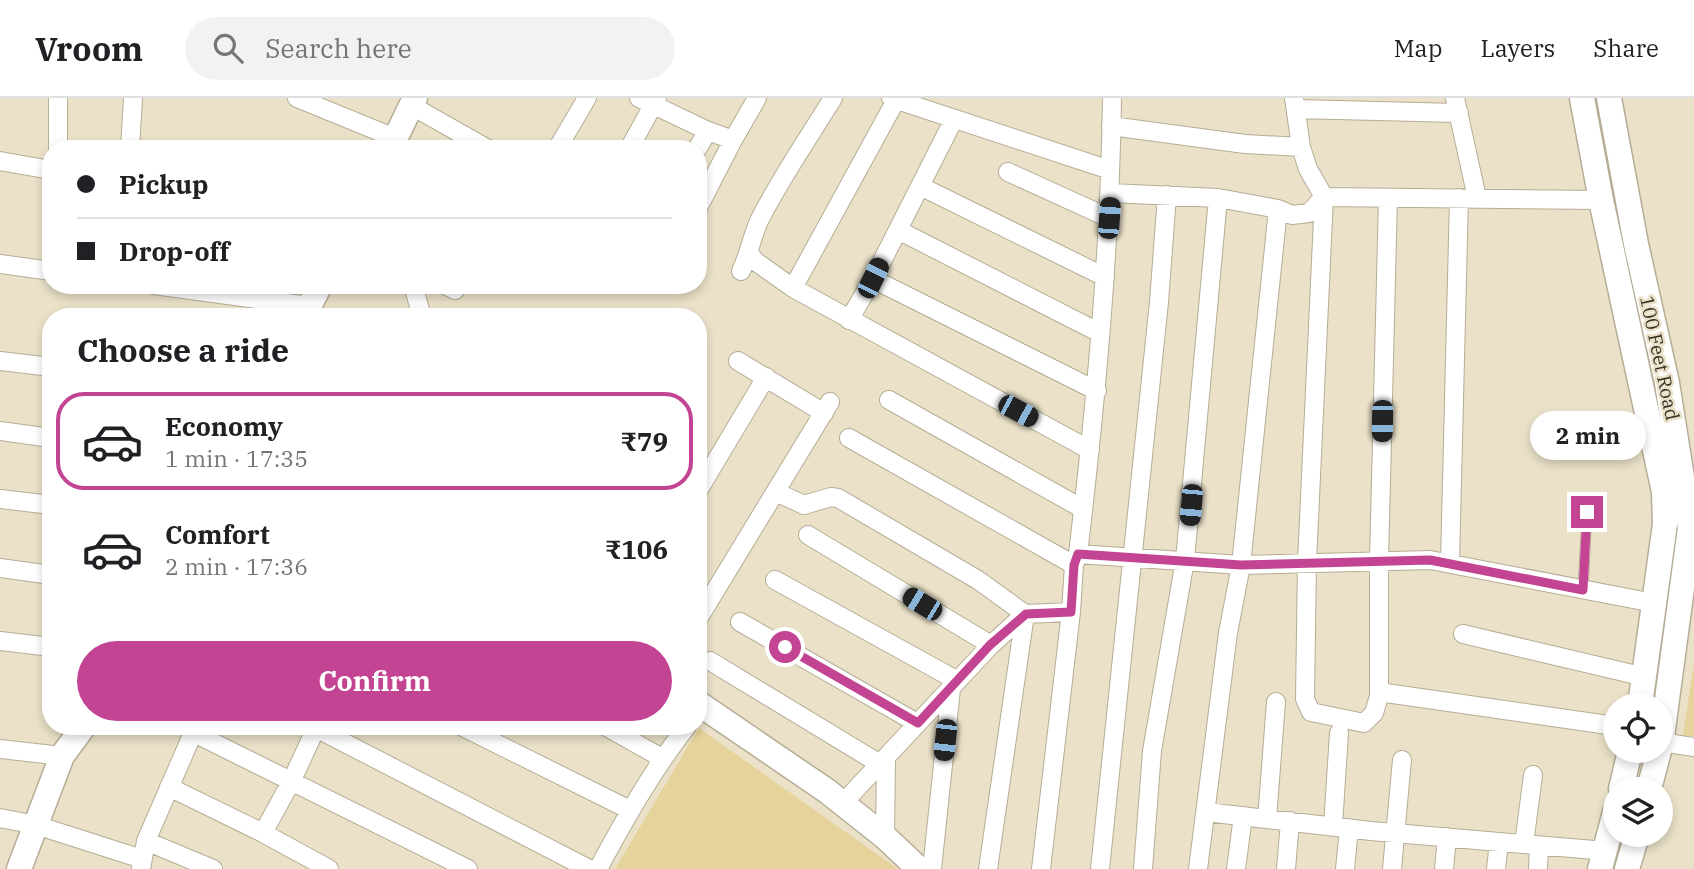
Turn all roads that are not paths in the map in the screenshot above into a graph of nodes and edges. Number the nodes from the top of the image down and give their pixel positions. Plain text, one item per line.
1 (58, 98) edge
2 (133, 98) edge
3 (297, 98) edge
4 (587, 98) edge
5 (757, 98) edge
6 (833, 98) edge
7 (1112, 98) edge
8 (1582, 98) edge
9 (1609, 98) edge
10 (893, 99) edge
11 (650, 100) edge
12 (414, 102) edge
13 (1295, 103) edge
14 (1457, 106) edge
15 (954, 119) junction
16 (1111, 126) junction
17 (708, 131) junction
18 (58, 140) edge
19 (131, 140) edge
20 (385, 140) edge
21 (395, 140) edge
22 (474, 140) edge
23 (562, 140) edge
24 (633, 140) edge
25 (702, 140) edge
26 (733, 140) junction
27 (1301, 147) junction
28 (0, 161) edge
29 (42, 168) edge
30 (1110, 170) junction
31 (1008, 172) dead end
32 (920, 186) junction
33 (707, 191) edge
34 (1111, 193) junction
35 (1167, 195) junction
36 (1324, 197) junction
37 (1218, 198) junction
38 (1388, 198) junction
39 (1468, 198) junction
40 (1601, 200) junction
41 (1278, 209) junction
42 (1109, 218) junction
43 (898, 230) junction
44 (750, 254) junction
45 (0, 264) edge
46 (42, 270) edge
47 (741, 271) dead end
48 (1105, 277) junction
49 (873, 278) junction
50 (793, 288) junction
51 (232, 294) edge
52 (311, 303) edge
53 (849, 320) junction
54 (1100, 333) junction
55 (0, 361) edge
56 (738, 361) dead end
57 (42, 366) edge
58 (766, 377) junction
59 (1097, 391) junction
60 (889, 400) dead end
61 (0, 431) edge
62 (42, 437) edge
63 (849, 438) dead end
64 (1090, 450) junction
65 (707, 476) edge
66 (1684, 491) edge
67 (776, 492) junction
68 (0, 499) edge
69 (42, 504) edge
70 (1083, 509) junction
71 (1587, 512) dead end
72 (808, 535) dead end
73 (1132, 558) junction
74 (1076, 559) junction
75 (1185, 560) junction
76 (1378, 561) junction
77 (1307, 562) junction
78 (1450, 562) junction
79 (1241, 565) junction
80 (0, 568) edge
81 (42, 574) edge
82 (775, 580) dead end
83 (1583, 590) junction
84 (1654, 603) junction
85 (707, 604) edge
86 (1071, 612) junction
87 (1026, 614) junction
88 (740, 622) dead end
89 (1463, 634) dead end
90 (0, 641) edge
91 (990, 645) junction
92 (42, 646) edge
93 (710, 661) dead end
94 (1645, 677) junction
95 (954, 685) junction
96 (1642, 693) edge
97 (1668, 693) edge
98 (1378, 695) junction
99 (1276, 702) dead end
100 (707, 712) edge
101 (918, 723) junction
102 (1603, 724) edge
103 (1339, 733) dead end
104 (77, 735) edge
105 (192, 735) edge
106 (206, 735) edge
107 (311, 735) edge
108 (329, 735) edge
109 (479, 735) edge
110 (623, 735) edge
111 (680, 735) edge
112 (1673, 744) edge
113 (1694, 747) edge
114 (0, 749) edge
115 (62, 756) junction
116 (662, 758) junction
117 (1402, 760) dead end
118 (883, 761) junction
119 (1533, 775) dead end
120 (292, 780) junction
121 (169, 786) junction
122 (843, 803) junction
123 (630, 810) junction
124 (1206, 812) junction
125 (1243, 816) junction
126 (0, 818) edge
127 (1268, 819) junction
128 (1290, 821) junction
129 (36, 825) junction
130 (1341, 827) junction
131 (263, 833) junction
132 (1395, 833) junction
133 (885, 837) junction
134 (1447, 837) junction
135 (146, 841) junction
136 (1499, 842) junction
137 (1532, 845) junction
138 (1633, 847) edge
139 (1603, 860) edge
140 (141, 864) edge
141 (308, 864) edge
142 (19, 869) edge
143 (213, 869) edge
144 (329, 869) edge
145 (468, 869) edge
146 (589, 869) edge
147 (598, 869) edge
148 (919, 869) edge
149 (932, 869) edge
150 (988, 869) edge
151 (1041, 869) edge
152 (1100, 869) edge
153 (1143, 869) edge
154 (1198, 869) edge
155 (1236, 869) edge
156 (1286, 869) edge
157 (1346, 869) edge
158 (1392, 869) edge
159 (1444, 869) edge
160 (1496, 869) edge
161 (1538, 869) edge
162 (1627, 869) edge

1 - 18 street
2 - 19 street
3 - 20 street
4 - 23 street
5 - 26 street
6 - 44 street
7 - 16 street
8 - 40 main road, 100 Feet Road
9 - 66 main road, 100 Feet Road
10 - 15 street
10 - 50 street
11 - 17 street
11 - 24 street
12 - 21 main road
12 - 22 street
13 - 14 street
13 - 27 street
14 - 39 street
15 - 30 street
15 - 32 street
16 - 27 street
16 - 30 street
17 - 25 street
17 - 26 street
26 - 33 street
27 - 36 street
28 - 29 street
30 - 34 street
31 - 42 street
32 - 43 street
32 - 48 street
34 - 35 street
34 - 42 street
35 - 37 street
35 - 73 street
36 - 38 street
36 - 41 street
36 - 77 street
37 - 41 street
37 - 75 street
38 - 39 street
38 - 76 street
39 - 40 street
39 - 78 street
40 - 66 main road, 100 Feet Road
41 - 79 street
42 - 48 street
43 - 49 street
43 - 54 street
44 - 47 street
44 - 50 street
45 - 46 street
48 - 54 street
49 - 53 street
49 - 59 street
50 - 53 street
51 - 52 street
53 - 64 street
54 - 59 street
55 - 57 street
56 - 58 street
58 - 65 street
58 - 67 street
59 - 64 street
60 - 70 street
61 - 62 street
63 - 74 street
64 - 70 street
66 - 84 main road, 100 Feet Road
66 - 97 main road, 100 Feet Road
67 - 85 street
67 - 87 street
68 - 69 street
70 - 74 street
71 - 83 lane
72 - 91 street
73 - 74 street
73 - 75 street
73 - 152 street
74 - 86 street
75 - 79 street
75 - 153 street
76 - 77 street
76 - 78 street
76 - 98 street
77 - 79 street
77 - 98 street
78 - 83 street
79 - 124 street
80 - 81 street
82 - 95 street
83 - 84 street
84 - 94 main road, 100 Feet Road
86 - 87 street
86 - 151 street
87 - 91 street
87 - 150 street
88 - 101 street
89 - 94 street
90 - 92 street
91 - 95 street
93 - 118 street
94 - 96 main road, 100 Feet Road
95 - 101 street
95 - 149 street
98 - 102 street
99 - 127 street
100 - 122 main road
101 - 118 street
103 - 130 street
104 - 115 main road
105 - 121 street
106 - 120 street
107 - 120 street
108 - 146 street
109 - 123 street
110 - 116 street
111 - 116 street
112 - 113 street
114 - 115 street
115 - 129 main road
116 - 123 street
117 - 132 street
118 - 122 street
118 - 133 street
119 - 137 street
120 - 131 street
120 - 145 street
121 - 131 street
121 - 135 street
122 - 133 main road
123 - 147 street
124 - 125 street
124 - 154 street
125 - 127 street
125 - 155 street
126 - 129 street
127 - 128 street
128 - 130 street
128 - 156 street
129 - 140 street
129 - 142 main road
130 - 132 street
130 - 157 street
131 - 141 street
132 - 134 street
132 - 158 street
133 - 148 main road
134 - 136 street
134 - 159 street
135 - 140 street
135 - 143 street
136 - 137 street
136 - 160 street
137 - 139 street
137 - 161 street
138 - 162 main road
141 - 144 street

